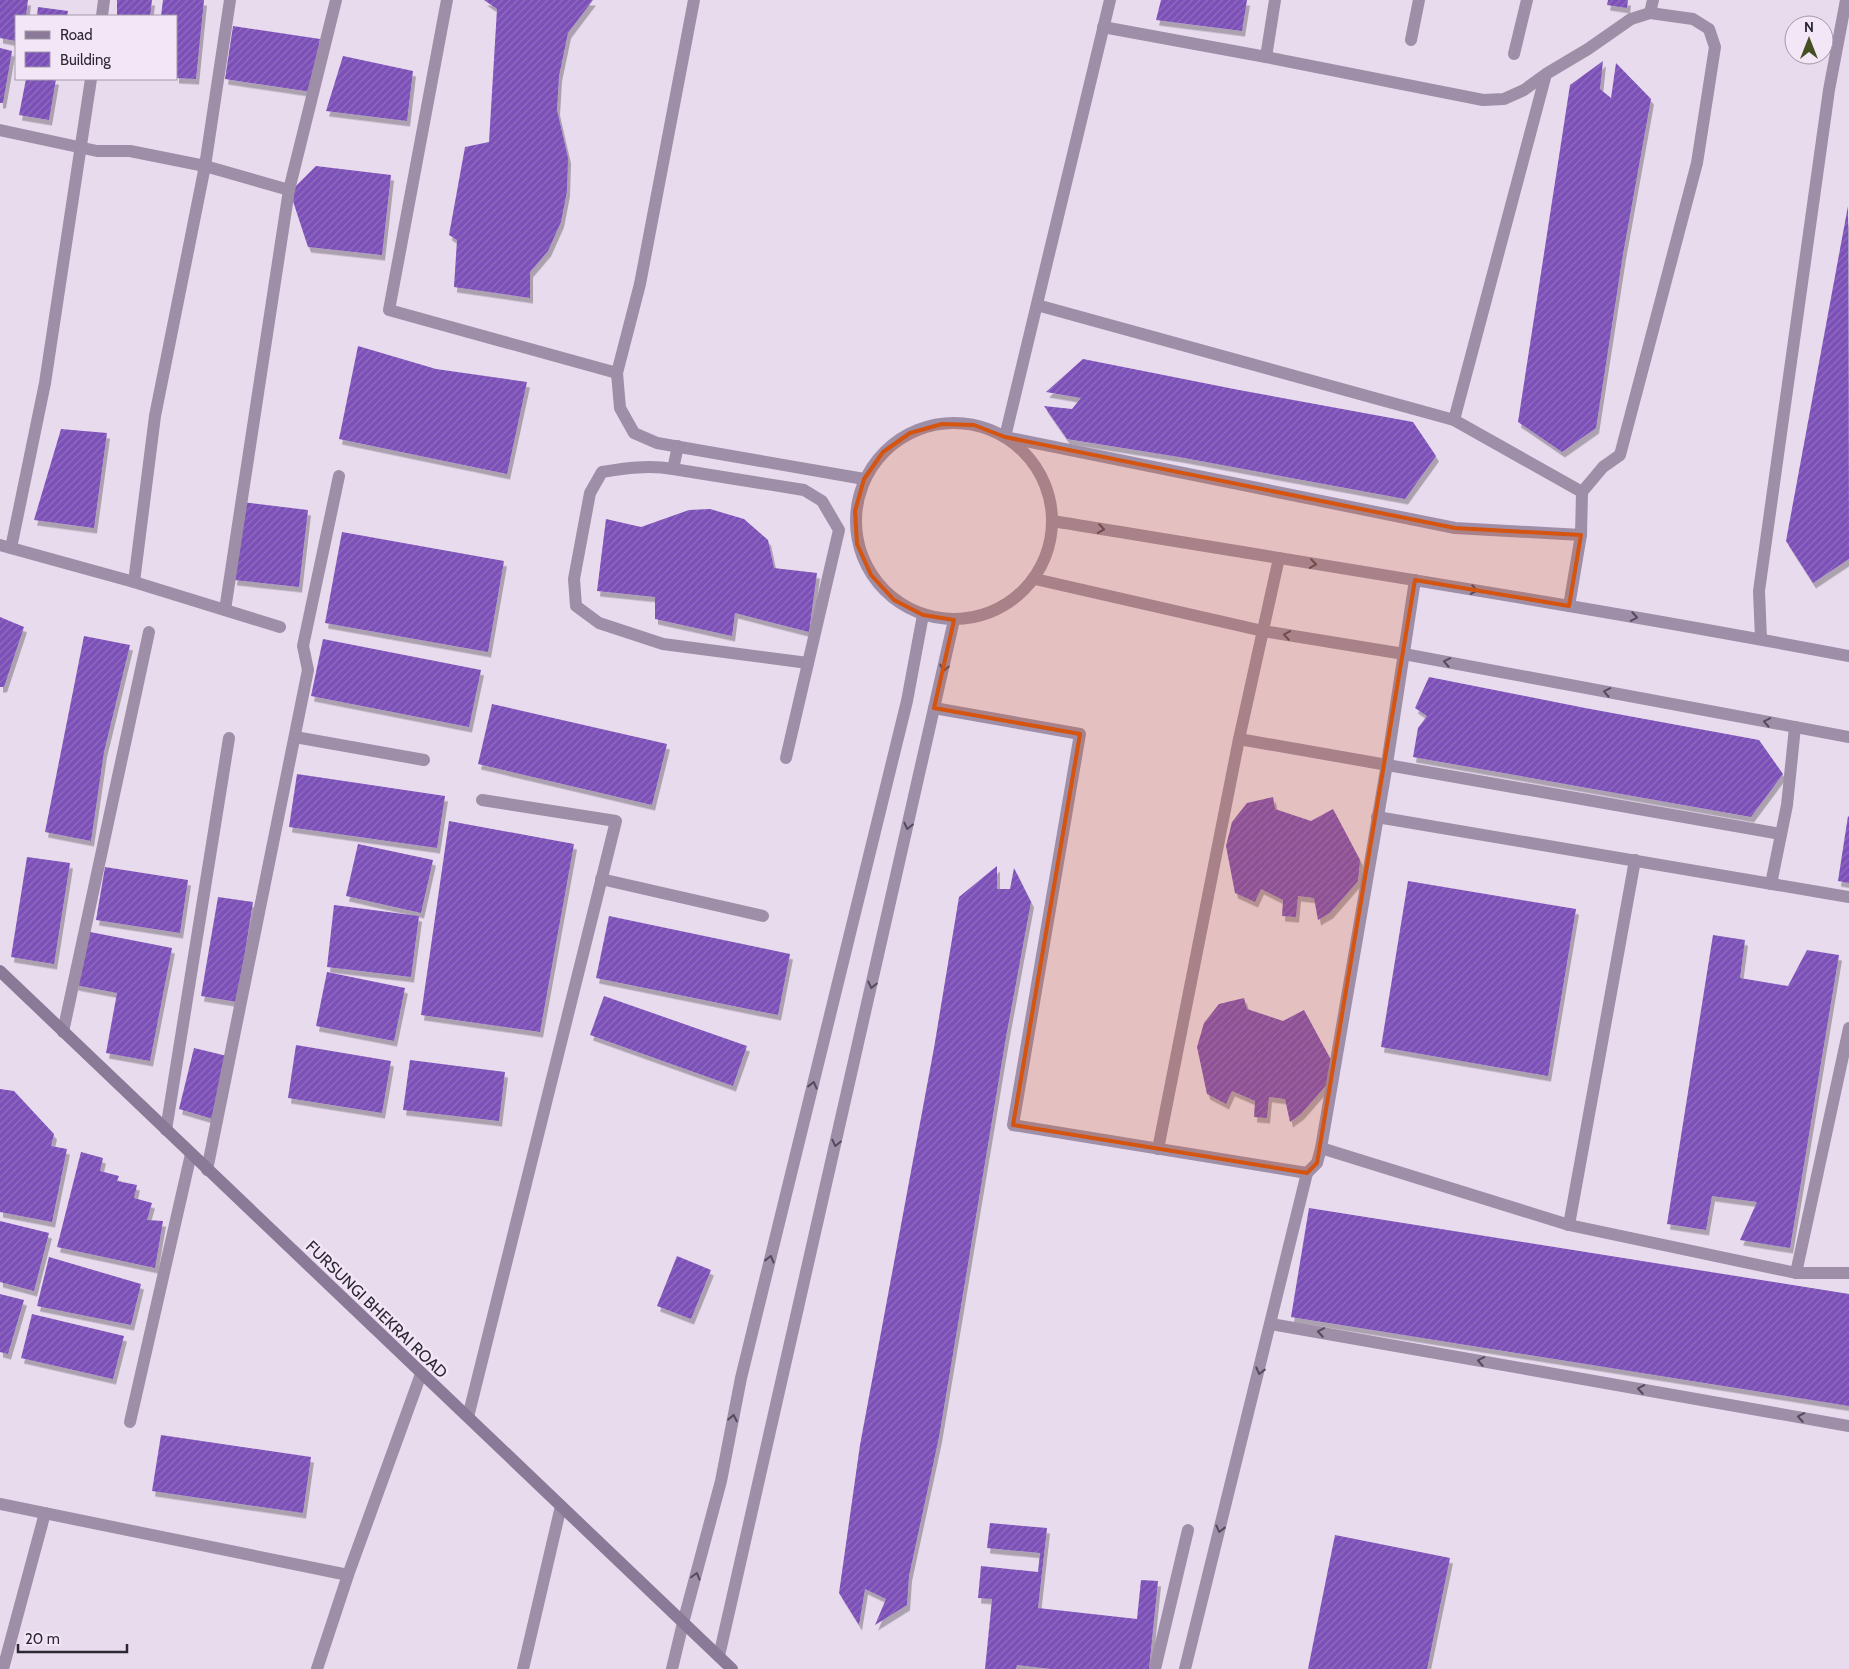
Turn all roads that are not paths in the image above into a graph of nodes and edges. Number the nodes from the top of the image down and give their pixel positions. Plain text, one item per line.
1 (104, 0) edge
2 (230, 0) edge
3 (336, 0) edge
4 (447, 0) edge
5 (694, 0) edge
6 (1110, 0) edge
7 (1275, 0) edge
8 (1419, 0) edge
9 (1527, 0) edge
10 (1653, 0) edge
11 (1846, 0) edge
12 (1650, 13) junction
13 (102, 15) edge
14 (1103, 27) junction
15 (1411, 40) dead end
16 (1514, 54) dead end
17 (1266, 56) junction
18 (1546, 74) junction
19 (91, 80) edge
20 (0, 130) edge
21 (80, 147) junction
22 (204, 166) junction
23 (289, 190) junction
24 (1037, 305) junction
25 (617, 372) junction
26 (1454, 420) junction
27 (1005, 437) junction
28 (678, 446) junction
29 (799, 468) junction
30 (674, 469) junction
31 (339, 476) dead end
32 (864, 479) junction
33 (794, 488) junction
34 (1582, 492) junction
35 (1053, 521) junction
36 (1581, 535) junction
37 (6, 546) edge
38 (1279, 558) junction
39 (1035, 579) junction
40 (1415, 580) junction
41 (134, 582) junction
42 (1569, 606) junction
43 (225, 610) junction
44 (923, 615) junction
45 (954, 620) junction
46 (280, 627) dead end
47 (1263, 631) junction
48 (149, 632) dead end
49 (1761, 639) junction
50 (1404, 654) junction
51 (1849, 656) edge
52 (808, 663) junction
53 (934, 708) junction
54 (1795, 727) junction
55 (294, 737) junction
56 (1849, 737) edge
57 (229, 738) dead end
58 (1239, 739) junction
59 (786, 758) dead end
60 (424, 760) dead end
61 (1387, 764) junction
62 (482, 800) dead end
63 (1377, 817) junction
64 (1781, 834) junction
65 (1635, 860) junction
66 (601, 879) junction
67 (1771, 884) junction
68 (1849, 897) edge
69 (763, 916) dead end
70 (0, 970) edge
71 (1849, 1028) edge
72 (63, 1032) junction
73 (166, 1130) junction
74 (1321, 1148) junction
75 (1158, 1149) junction
76 (191, 1154) junction
77 (207, 1170) junction
78 (1308, 1173) junction
79 (1569, 1224) junction
80 (1796, 1273) junction
81 (1849, 1273) edge
82 (1271, 1324) junction
83 (421, 1374) junction
84 (468, 1417) junction
85 (130, 1422) dead end
86 (1849, 1426) edge
87 (0, 1504) edge
88 (561, 1506) junction
89 (45, 1513) junction
90 (1188, 1530) dead end
91 (348, 1575) junction
92 (683, 1623) junction
93 (719, 1656) junction
94 (3, 1669) edge
95 (317, 1669) edge
96 (523, 1669) edge
97 (672, 1669) edge
98 (732, 1669) edge
99 (1156, 1669) edge
100 (1185, 1669) edge

1 - 13 street
2 - 22 street
3 - 23 street
4 - 25 street
5 - 25 street
6 - 14 street
7 - 17 street
8 - 15 street
9 - 16 street
10 - 12 street
11 - 49 street
12 - 18 street
12 - 34 street
14 - 17 street
14 - 24 street
17 - 18 street
18 - 26 street
19 - 21 street
20 - 21 street
21 - 22 street
21 - 37 street
22 - 23 street
22 - 41 street
23 - 43 street
24 - 26 street
24 - 27 street
25 - 28 street
26 - 34 street
27 - 32 street
27 - 35 street
27 - 36 street
28 - 29 street
28 - 30 street
29 - 32 street
29 - 33 street
30 - 33 street
30 - 52 street
31 - 55 street
32 - 44 street
33 - 52 street
34 - 36 street
35 -> 38 street
35 - 39 street
36 - 42 street
37 - 41 street
38 -> 40 street
38 - 47 street
39 - 45 street
39 - 47 street
40 -> 42 street
40 - 50 street
41 - 43 street
42 -> 49 street
43 - 46 street
44 - 45 street
92 -> 44 street
45 -> 53 street
50 -> 47 street
47 - 58 street
48 - 72 street
49 - 51 street
54 -> 50 street
50 - 61 street
52 - 59 street
53 - 75 street
53 -> 93 street
54 - 56 street
54 - 64 street
55 - 60 street
55 - 77 street
57 - 73 street
58 - 61 street
58 - 75 street
61 - 63 street
61 - 64 street
62 - 66 street
63 - 65 street
63 - 74 street
64 - 67 street
65 - 67 street
65 - 79 street
66 - 69 street
66 - 84 street
67 - 68 street
70 - 72 street, FURSUNGI BHEKRAI ROAD
71 - 80 street
72 - 73 street, FURSUNGI BHEKRAI ROAD
73 - 76 street, FURSUNGI BHEKRAI ROAD
74 - 78 street
74 - 79 street
75 - 78 street
76 - 77 street, FURSUNGI BHEKRAI ROAD
76 - 85 street
77 - 83 street, FURSUNGI BHEKRAI ROAD
78 - 82 street
79 - 80 street
80 - 81 street
86 -> 82 street
82 -> 100 street
83 - 84 street, FURSUNGI BHEKRAI ROAD
83 - 91 street
84 - 88 street, FURSUNGI BHEKRAI ROAD
87 - 89 street
88 - 92 street, FURSUNGI BHEKRAI ROAD
88 - 96 street
89 - 91 street
89 - 94 street
90 - 99 street
91 - 95 street
92 - 93 street, FURSUNGI BHEKRAI ROAD
92 - 97 street
93 - 98 street, FURSUNGI BHEKRAI ROAD

